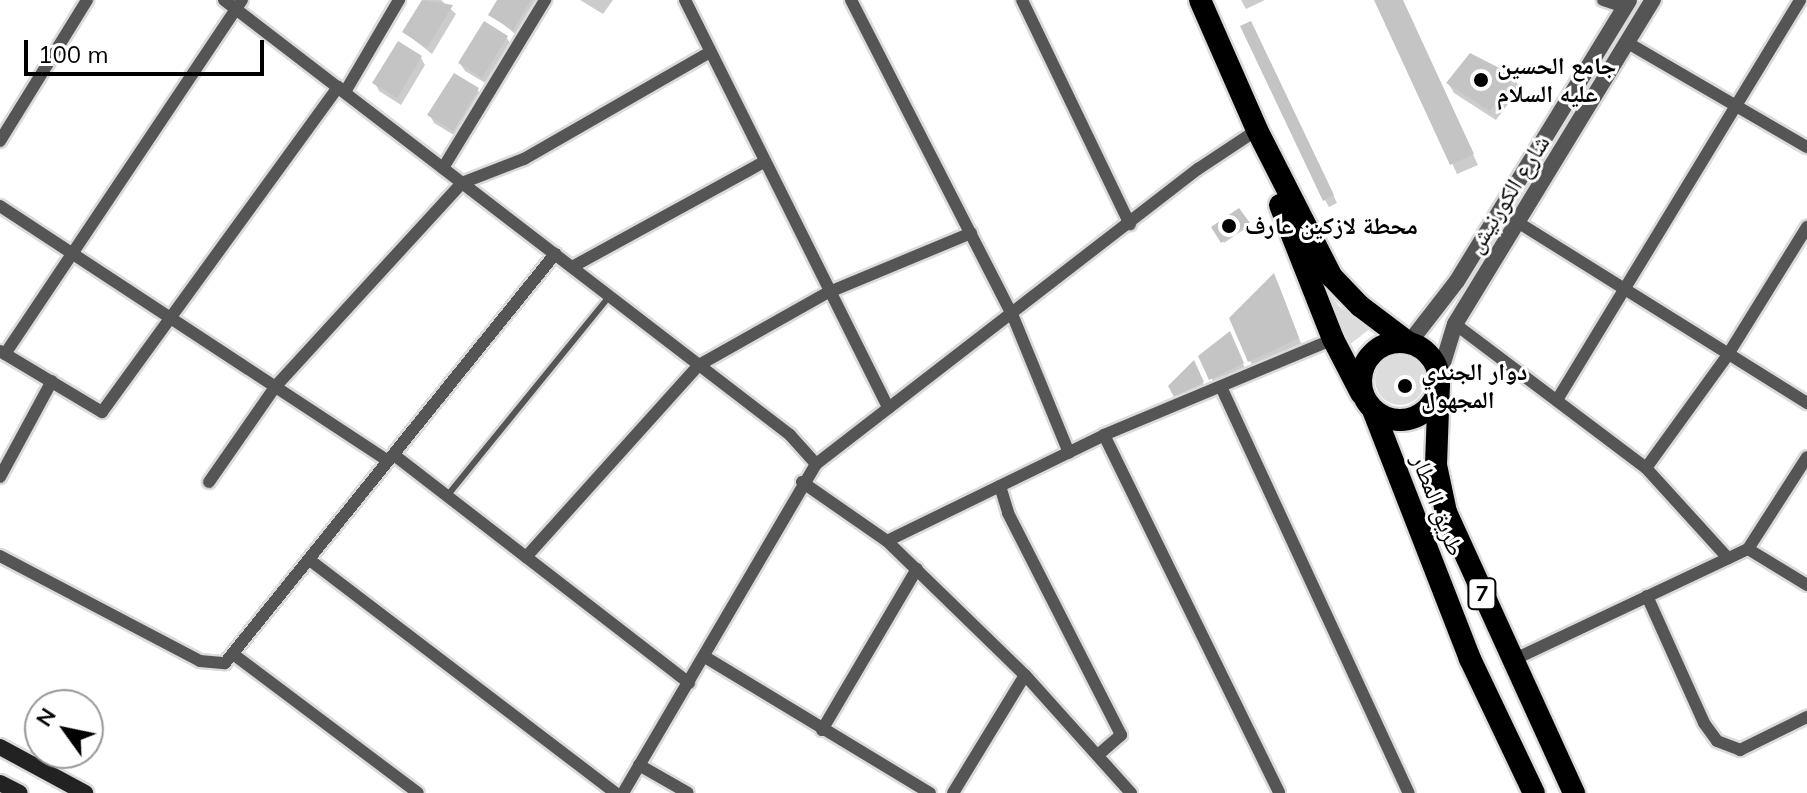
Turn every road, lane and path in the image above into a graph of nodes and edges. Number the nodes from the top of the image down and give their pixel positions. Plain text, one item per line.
1 (87, 0) edge
2 (224, 0) edge
3 (399, 0) edge
4 (545, 0) edge
5 (685, 0) edge
6 (851, 0) edge
7 (1022, 0) edge
8 (1603, 0) edge
9 (1653, 0) edge
10 (1800, 0) edge
11 (1204, 4) edge
12 (1627, 4) edge
13 (239, 5) edge
14 (1628, 43) junction
15 (710, 52) junction
16 (341, 90) junction
17 (1733, 104) junction
18 (1257, 130) junction
19 (0, 141) edge
20 (1807, 147) edge
21 (762, 163) junction
22 (443, 168) junction
23 (1282, 181) junction
24 (462, 183) junction
25 (0, 206) edge
26 (1519, 223) junction
27 (1130, 224) junction
28 (1807, 227) edge
29 (971, 233) junction
30 (72, 253) junction
31 (555, 254) junction
32 (572, 267) junction
33 (1625, 291) junction
34 (827, 293) junction
35 (610, 296) junction
36 (1012, 314) junction
37 (169, 317) junction
38 (1455, 324) junction
39 (1333, 339) junction
40 (1409, 343) junction
41 (2, 352) edge
42 (1727, 356) junction
43 (699, 365) junction
44 (1439, 380) junction
45 (52, 381) junction
46 (275, 387) junction
47 (1222, 389) junction
48 (1557, 400) junction
49 (1807, 403) edge
50 (1369, 406) junction
51 (888, 408) junction
52 (1104, 435) junction
53 (1069, 453) junction
54 (1807, 457) edge
55 (391, 458) junction
56 (816, 464) junction
57 (1646, 468) junction
58 (0, 477) edge
59 (209, 482) dead end
60 (802, 482) junction
61 (1000, 486) junction
62 (447, 496) junction
63 (887, 541) junction
64 (1748, 549) junction
65 (0, 556) edge
66 (526, 557) junction
67 (1728, 558) junction
68 (311, 561) junction
69 (917, 569) junction
70 (1807, 585) edge
71 (1647, 596) junction
72 (233, 654) junction
73 (705, 657) junction
74 (1513, 660) junction
75 (1025, 675) junction
76 (689, 683) junction
77 (1807, 717) edge
78 (822, 730) junction
79 (0, 747) edge
80 (1100, 753) junction
81 (639, 765) junction
82 (0, 783) edge
83 (20, 793) edge
84 (85, 793) edge
85 (418, 793) edge
86 (615, 793) edge
87 (623, 793) edge
88 (688, 793) edge
89 (930, 793) edge
90 (953, 793) edge
91 (1131, 793) edge
92 (1279, 793) edge
93 (1409, 793) edge
94 (1534, 793) edge
95 (1574, 793) edge

1 - 19 street
2 - 13 street
3 - 16 street
4 - 22 street
5 - 15 street
6 - 29 street
7 - 27 street
8 - 12 street
9 - 14 street, شارع الكورنيش
10 - 17 street
11 - 18 highway, طريق المطار / 7
12 - 40 street, شارع الكورنيش
13 - 16 street
13 - 30 street
14 - 17 street
14 - 26 street, شارع الكورنيش
15 - 21 street
15 - 24 street
16 - 22 street
16 - 37 street
17 - 20 street
17 - 33 street
18 - 23 highway, طريق المطار / 7
18 - 27 street
21 - 32 street
21 - 34 street
22 - 24 street
23 - 39 highway, طريق المطار / 7
23 - 40 highway, طريق المطار / 7
24 - 31 street
24 - 46 street
25 - 30 street
26 - 33 street
26 - 38 street, شارع الكورنيش
27 - 36 street
28 - 42 street
29 - 34 street
29 - 36 street
30 - 37 street
30 - 41 street
31 - 32 street
31 - 55 street
32 - 35 street
33 - 42 street
33 - 48 street
34 - 43 street
34 - 51 street
35 - 43 street
35 - 62 lane
36 - 51 street
36 - 53 street
37 - 45 street
37 - 46 street
38 - 44 street, شارع الكورنيش
38 - 48 street
39 - 47 street
39 - 50 highway, طريق المطار / 7
40 - 44 highway
40 - 50 highway
41 - 45 street
42 - 49 street
42 - 57 street
43 - 56 street
43 - 66 street
44 - 50 highway
44 - 74 highway, 7
45 - 58 street
46 - 55 street
46 - 59 street
47 - 52 street
47 - 93 street
48 - 57 street
50 - 94 highway, طريق المطار / 7
51 - 56 street
52 - 53 street
52 - 92 street
53 - 61 street
54 - 64 street
55 - 62 street
55 - 68 street
56 - 60 street
57 - 67 street
60 - 63 street
60 - 73 street
61 - 63 street
61 - 80 street
62 - 66 street
63 - 69 street
64 - 67 street
64 - 70 street
65 - 72 street
66 - 76 street
67 - 71 street
68 - 72 street
68 - 86 street
69 - 75 street
69 - 78 street
71 - 74 street
71 - 77 street
72 - 85 street
73 - 76 street
73 - 78 street
74 - 95 highway, 7
75 - 80 street
75 - 90 street
76 - 81 street
78 - 89 street
79 - 84 main road
80 - 91 street
81 - 87 street
81 - 88 street
82 - 83 main road

